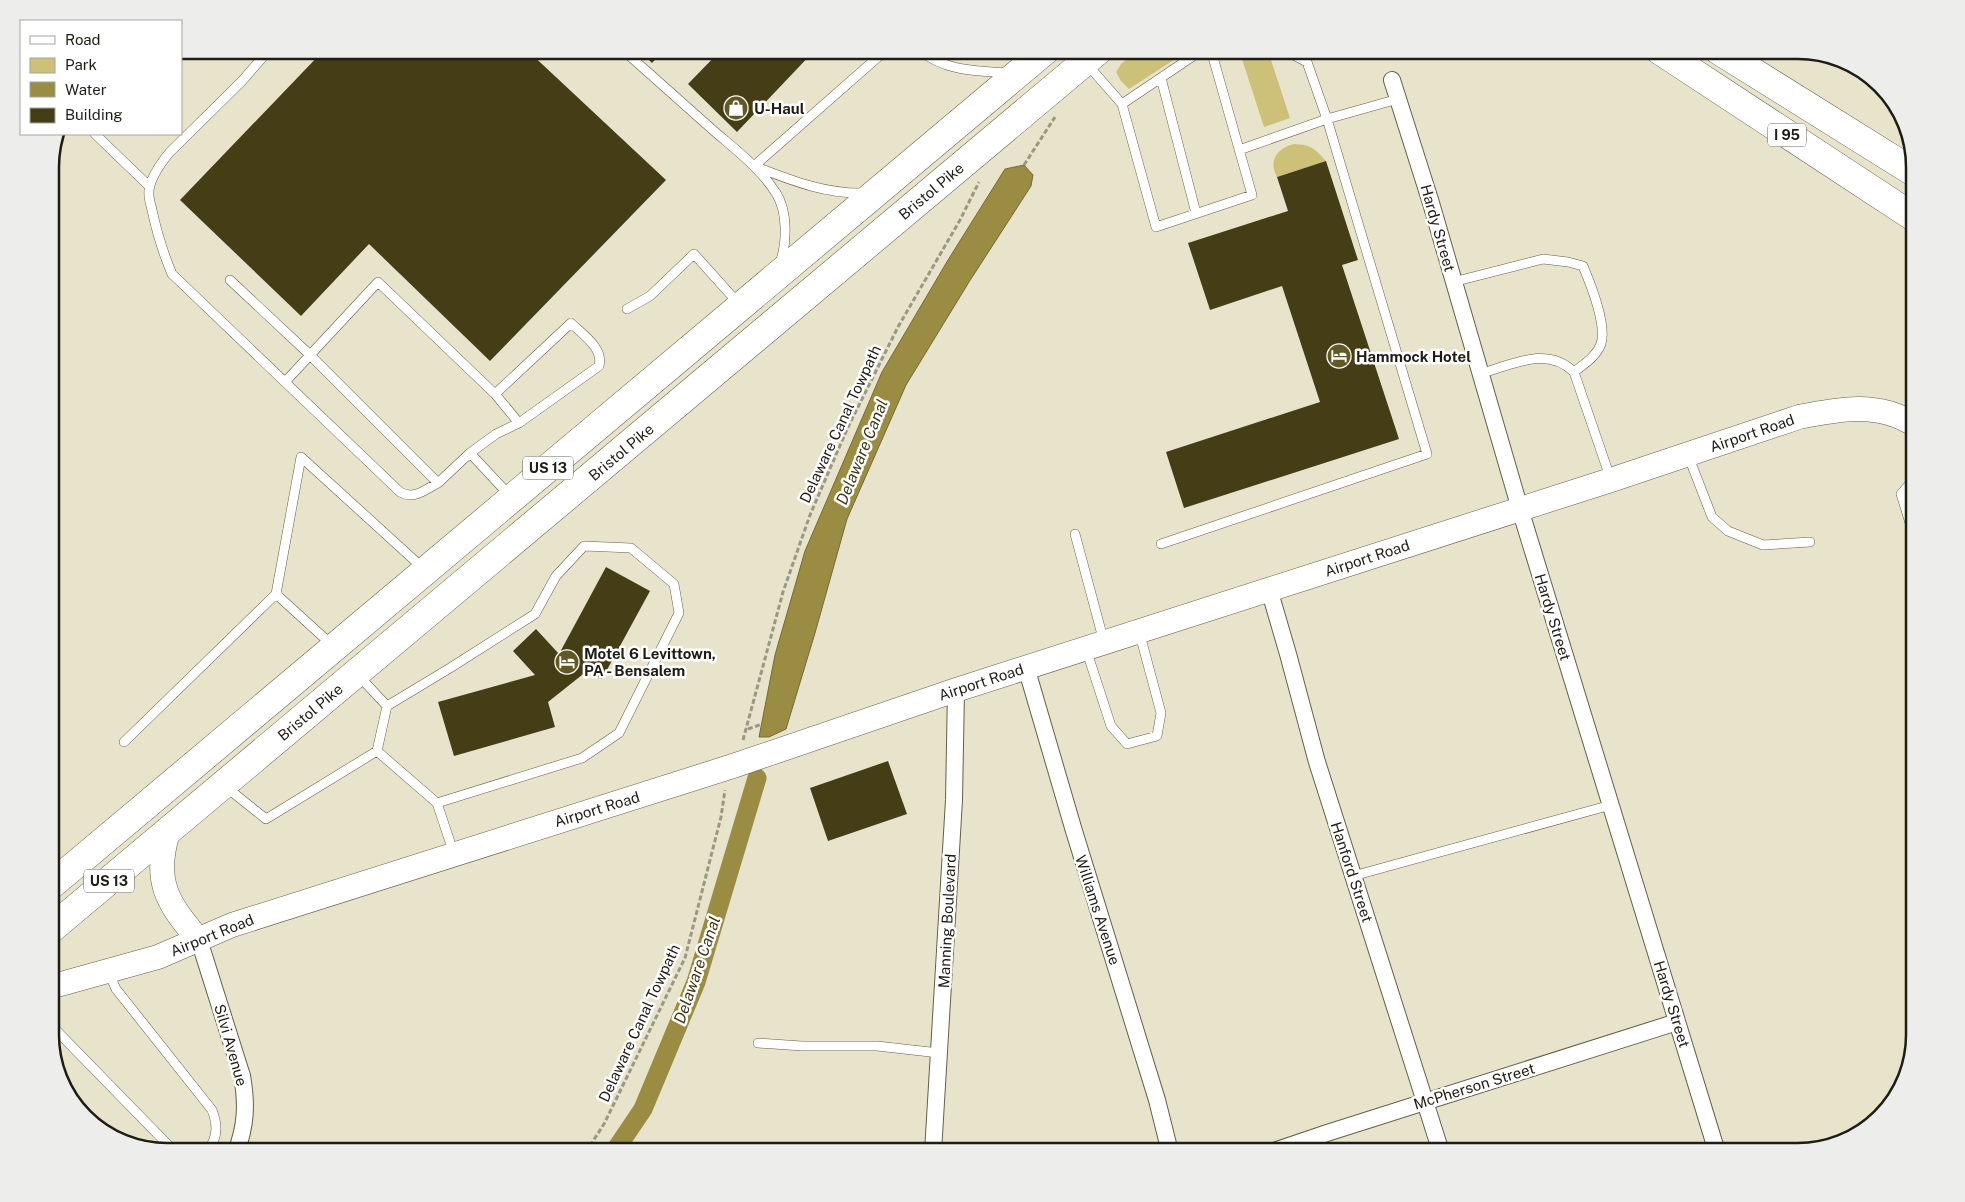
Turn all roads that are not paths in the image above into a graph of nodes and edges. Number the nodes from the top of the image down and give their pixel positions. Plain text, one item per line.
1 (261, 59) edge
2 (633, 59) edge
3 (876, 59) edge
4 (934, 59) edge
5 (1036, 59) edge
6 (1088, 59) edge
7 (1094, 59) edge
8 (1189, 59) edge
9 (1214, 59) edge
10 (1301, 59) edge
11 (1673, 59) edge
12 (1732, 59) edge
13 (1018, 74) junction
14 (1161, 78) junction
15 (1392, 80) dead end
16 (1398, 99) junction
17 (1122, 104) junction
18 (1327, 119) junction
19 (96, 135) edge
20 (1239, 150) junction
21 (754, 166) junction
22 (1906, 167) edge
23 (150, 187) junction
24 (876, 193) junction
25 (1906, 212) edge
26 (1196, 213) junction
27 (775, 278) junction
28 (230, 280) dead end
29 (1454, 282) junction
30 (741, 306) junction
31 (626, 310) dead end
32 (309, 354) junction
33 (1574, 372) junction
34 (1480, 374) junction
35 (285, 382) junction
36 (495, 394) junction
37 (1906, 420) edge
38 (518, 423) junction
39 (470, 453) junction
40 (1688, 455) junction
41 (1611, 480) junction
42 (438, 483) junction
43 (1906, 488) edge
44 (512, 498) junction
45 (1520, 509) junction
46 (1906, 510) edge
47 (1075, 534) dead end
48 (1810, 542) dead end
49 (1161, 544) dead end
50 (426, 570) junction
51 (1269, 589) junction
52 (276, 594) junction
53 (1139, 631) junction
54 (1095, 645) junction
55 (334, 648) junction
56 (1026, 667) junction
57 (357, 673) junction
58 (956, 690) junction
59 (387, 706) junction
60 (124, 742) dead end
61 (377, 751) junction
62 (224, 785) junction
63 (437, 803) junction
64 (1611, 805) junction
65 (168, 832) junction
66 (454, 854) junction
67 (1353, 876) junction
68 (59, 878) edge
69 (59, 923) edge
70 (199, 940) junction
71 (108, 970) junction
72 (59, 984) edge
73 (1677, 1022) junction
74 (59, 1033) edge
75 (758, 1043) dead end
76 (939, 1053) junction
77 (1425, 1102) junction
78 (167, 1143) edge
79 (211, 1143) edge
80 (239, 1143) edge
81 (934, 1143) edge
82 (1168, 1143) edge
83 (1300, 1143) edge
84 (1438, 1143) edge
85 (1715, 1143) edge

1 - 23 lane
2 - 21 lane
3 - 21 lane
4 - 13 lane
5 - 13 highway, US 13
6 - 57 highway, Bristol Pike / US 13
7 - 17 lane
8 - 14 lane
9 - 20 lane
10 - 18 lane
11 - 25 highway, I 95
12 - 22 highway, I 95
13 - 24 highway, US 13
14 - 17 lane
14 - 26 lane
15 - 16 street, Hardy Street
16 - 18 lane
16 - 29 street, Hardy Street
17 - 26 lane
18 - 20 lane
18 - 49 lane
19 - 23 lane
20 - 26 lane
21 - 24 lane
21 - 27 lane
23 - 35 lane
24 - 27 highway, US 13
27 - 30 highway, US 13
28 - 32 lane
29 - 33 lane
29 - 34 street, Hardy Street
30 - 31 lane
30 - 44 highway, US 13
32 - 35 lane
32 - 36 lane
32 - 42 lane
33 - 34 lane
33 - 41 lane
34 - 45 street, Hardy Street
35 - 42 lane
36 - 38 lane
36 - 38 lane
37 - 40 street, Airport Road
38 - 39 lane
39 - 42 lane
39 - 44 lane
40 - 41 street, Airport Road
40 - 48 lane
41 - 45 street, Airport Road
43 - 46 lane
44 - 50 highway, US 13
45 - 51 street, Airport Road
45 - 64 street, Hardy Street
47 - 54 lane
50 - 52 lane
50 - 55 highway, US 13
51 - 53 street, Airport Road
51 - 67 street, Hanford Street
52 - 55 lane
52 - 60 lane
53 - 54 street, Airport Road
53 - 54 lane
54 - 56 street, Airport Road
55 - 68 highway, US 13
56 - 58 street, Airport Road
56 - 82 street, Williams Avenue
57 - 59 lane
57 - 62 highway, Bristol Pike / US 13
58 - 66 street, Airport Road
58 - 76 street, Manning Boulevard
59 - 61 lane
59 - 63 lane
61 - 62 lane
61 - 63 lane
62 - 65 highway, Bristol Pike / US 13
63 - 66 lane
64 - 67 lane
64 - 73 street, Hardy Street
65 - 69 highway, Bristol Pike / US 13
65 - 70 street
66 - 70 street, Airport Road
67 - 77 street, Hanford Street
70 - 71 street, Airport Road
70 - 80 street, Silvi Avenue
71 - 72 street, Airport Road
71 - 79 lane
73 - 77 street, McPherson Street
73 - 85 street, Hardy Street
74 - 78 lane
75 - 76 lane
76 - 81 street, Manning Boulevard
77 - 83 street, McPherson Street
77 - 84 street, Hanford Street

